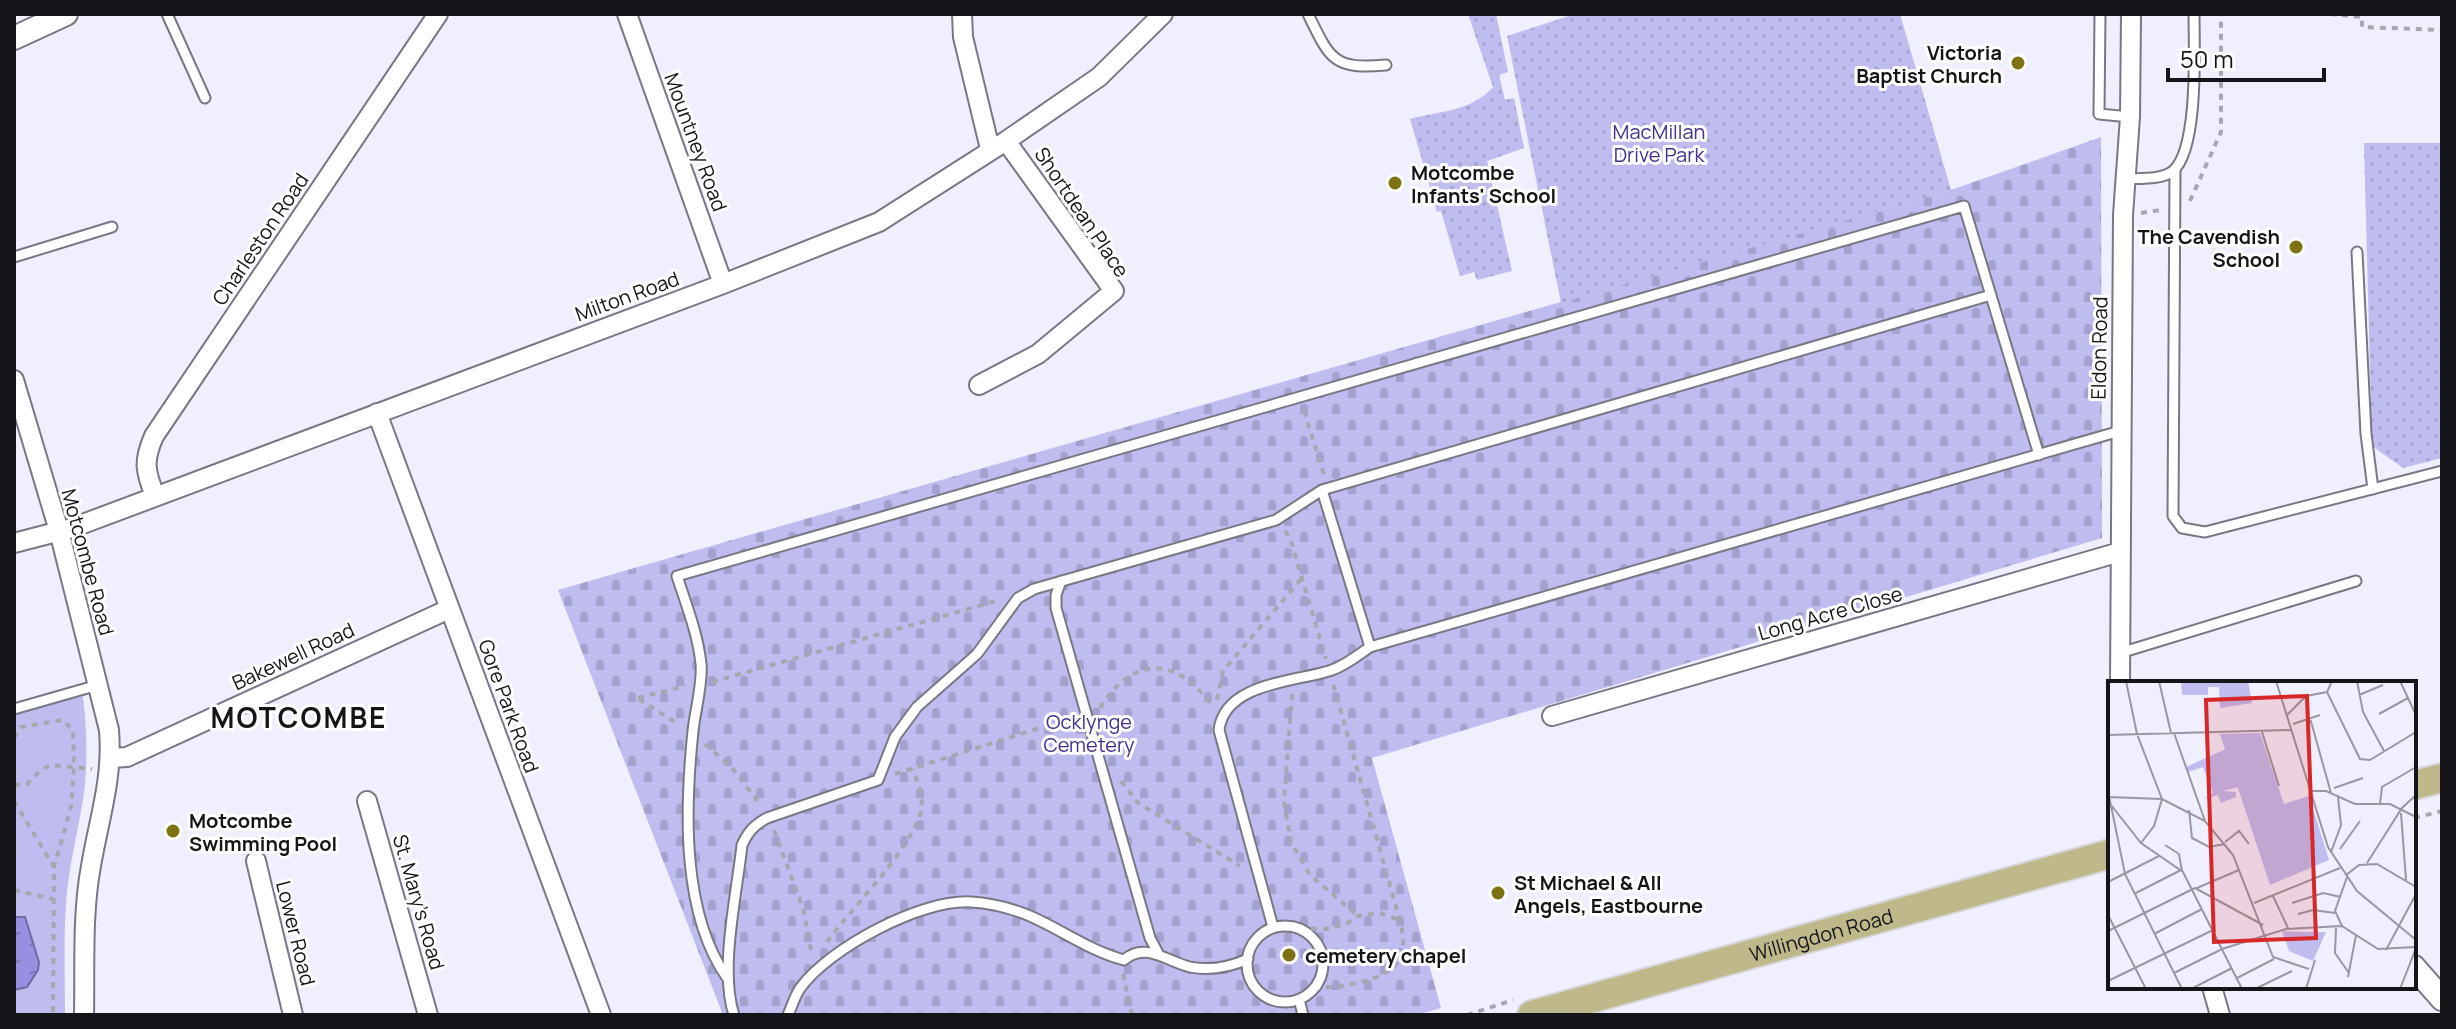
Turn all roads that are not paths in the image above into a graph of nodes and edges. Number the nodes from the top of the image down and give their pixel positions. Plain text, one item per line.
1 (66, 14) edge
2 (167, 14) edge
3 (438, 14) edge
4 (627, 14) edge
5 (962, 14) edge
6 (1163, 14) edge
7 (1308, 14) edge
8 (2100, 14) edge
9 (2131, 14) edge
10 (2194, 14) edge
11 (14, 38) edge
12 (1386, 65) dead end
13 (205, 98) dead end
14 (2130, 117) junction
15 (998, 145) junction
16 (2175, 169) junction
17 (2125, 179) junction
18 (112, 227) dead end
19 (2357, 252) dead end
20 (14, 257) edge
21 (723, 284) junction
22 (1991, 295) junction
23 (14, 380) edge
24 (979, 385) dead end
25 (377, 413) junction
26 (2120, 431) junction
27 (2039, 455) junction
28 (2442, 471) edge
29 (2373, 489) junction
30 (1322, 490) junction
31 (155, 496) junction
32 (59, 531) junction
33 (14, 543) edge
34 (2120, 552) junction
35 (1061, 581) junction
36 (2356, 581) dead end
37 (449, 609) junction
38 (1370, 647) junction
39 (2120, 653) junction
40 (2120, 681) edge
41 (98, 685) junction
42 (14, 709) edge
43 (1552, 716) dead end
44 (110, 765) junction
45 (2442, 778) edge
46 (2416, 784) edge
47 (367, 801) dead end
48 (2108, 855) edge
49 (256, 861) dead end
50 (1273, 927) junction
51 (1158, 953) junction
52 (1248, 959) junction
53 (2416, 969) edge
54 (728, 979) junction
55 (2213, 989) edge
56 (1299, 999) junction
57 (2442, 999) edge
58 (84, 1015) edge
59 (293, 1015) edge
60 (428, 1015) edge
61 (601, 1015) edge
62 (734, 1015) edge
63 (788, 1015) edge
64 (1303, 1015) edge
65 (1532, 1015) edge
66 (2220, 1015) edge

1 - 11 street
2 - 13 lane
3 - 31 street, Charleston Road
4 - 21 street, Mountney Road
5 - 15 street
6 - 15 street, Milton Road
7 - 12 lane
8 - 14 lane
9 - 14 street, Eldon Road
10 - 16 lane
14 - 17 street, Eldon Road
15 - 21 street, Milton Road
15 - 24 street, Shortdean Place
16 - 17 lane
16 - 29 lane
17 - 26 street, Eldon Road
18 - 20 lane
19 - 29 lane
21 - 25 street, Milton Road
22 - 27 lane
22 - 30 lane
22 - 54 lane
23 - 32 street, Motcombe Road
25 - 31 street, Milton Road
25 - 37 street, Gore Park Road
26 - 27 lane
26 - 34 street, Eldon Road
27 - 38 lane
28 - 29 lane
30 - 35 lane
30 - 38 lane
31 - 32 street, Milton Road
32 - 33 street, Milton Road
32 - 41 street, Motcombe Road
34 - 39 street, Eldon Road
34 - 43 street, Long Acre Close
35 - 51 lane
35 - 54 lane
36 - 39 lane
37 - 44 street, Bakewell Road
37 - 61 street, Gore Park Road
38 - 50 lane
39 - 40 street, Eldon Road
41 - 42 lane
41 - 44 street, Motcombe Road
44 - 58 street, Motcombe Road
45 - 46 main road
47 - 60 street, St. Mary's Road
48 - 65 main road, Willingdon Road
49 - 59 street, Lower Road
50 - 52 lane
50 - 56 lane
51 - 52 lane
51 - 63 lane
52 - 56 lane
53 - 57 street
54 - 62 lane
55 - 66 street
56 - 64 lane

